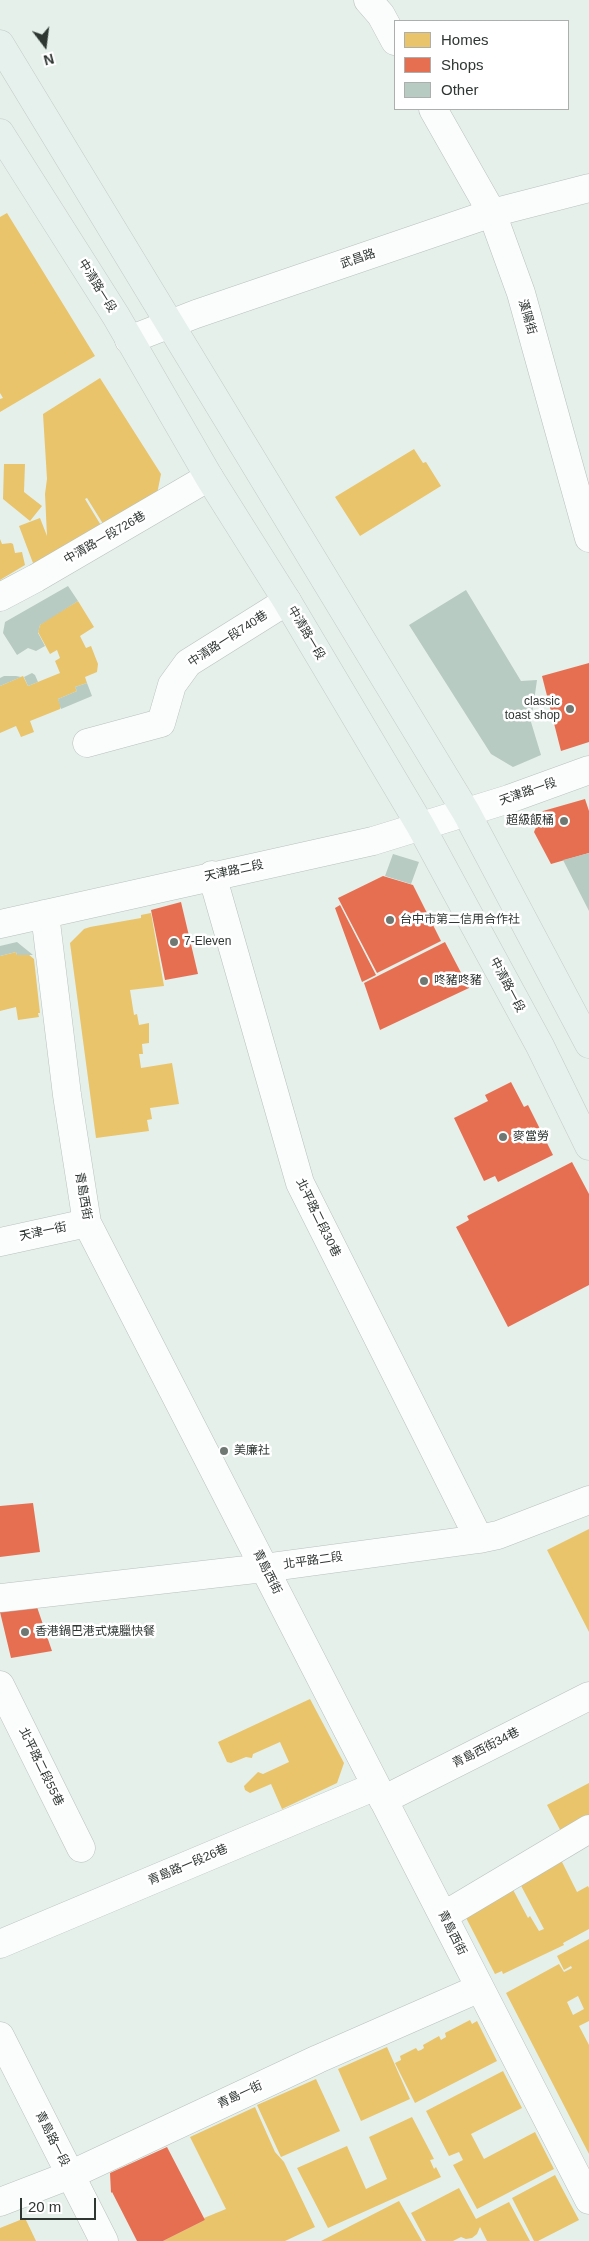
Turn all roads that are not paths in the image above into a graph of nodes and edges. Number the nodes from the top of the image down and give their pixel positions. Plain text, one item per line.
1 (368, 0) edge
2 (394, 39) edge
3 (0, 44) edge
4 (435, 110) edge
5 (0, 133) edge
6 (589, 188) edge
7 (492, 214) junction
8 (170, 323) junction
9 (129, 340) junction
10 (208, 477) junction
11 (589, 538) edge
12 (0, 597) edge
13 (287, 601) junction
14 (87, 743) dead end
15 (589, 770) edge
16 (466, 812) junction
17 (420, 825) junction
18 (212, 875) junction
19 (45, 914) junction
20 (0, 924) edge
21 (589, 1044) edge
22 (589, 1146) edge
23 (87, 1223) junction
24 (0, 1242) edge
25 (589, 1500) edge
26 (478, 1539) junction
27 (264, 1568) junction
28 (0, 1598) edge
29 (0, 1685) edge
30 (589, 1696) edge
31 (380, 1793) junction
32 (589, 1829) edge
33 (81, 1848) dead end
34 (444, 1916) junction
35 (0, 1944) edge
36 (480, 1988) junction
37 (0, 2036) edge
38 (70, 2175) junction
39 (589, 2200) edge
40 (0, 2202) edge
41 (104, 2241) edge

1 - 2 street
3 - 8 main road
4 - 7 street, 漢陽街
5 - 9 main road, 中清路一段
6 - 7 street, 武昌路
7 - 8 street, 武昌路
7 - 11 street, 漢陽街
8 - 9 street, 武昌路
8 - 16 main road
9 - 10 main road, 中清路一段
10 - 12 street, 中清路一段726巷
10 - 13 main road, 中清路一段
13 - 14 street, 中清路一段740巷
13 - 17 main road, 中清路一段
15 - 16 street, 天津路一段
16 - 17 street, 天津路二段
16 - 21 main road
17 - 18 street, 天津路二段
17 - 22 main road, 中清路一段
18 - 19 street, 天津路二段
18 - 26 street, 北平路二段30巷
19 - 20 street, 天津路二段
19 - 23 street, 青島西街
23 - 24 street, 天津一街
23 - 27 street, 青島西街
25 - 26 street, 北平路二段
26 - 27 street, 北平路二段
27 - 28 street, 北平路二段
27 - 31 street, 青島西街
29 - 33 street, 北平路二段55巷
30 - 31 street, 青島西街34巷
31 - 34 street, 青島西街
31 - 35 street, 青島路一段26巷
32 - 34 street
34 - 36 street, 青島西街
36 - 38 street, 青島一街
36 - 39 street, 青島西街
37 - 38 street, 青島路一段
38 - 40 street, 青島一街
38 - 41 street, 青島路一段

